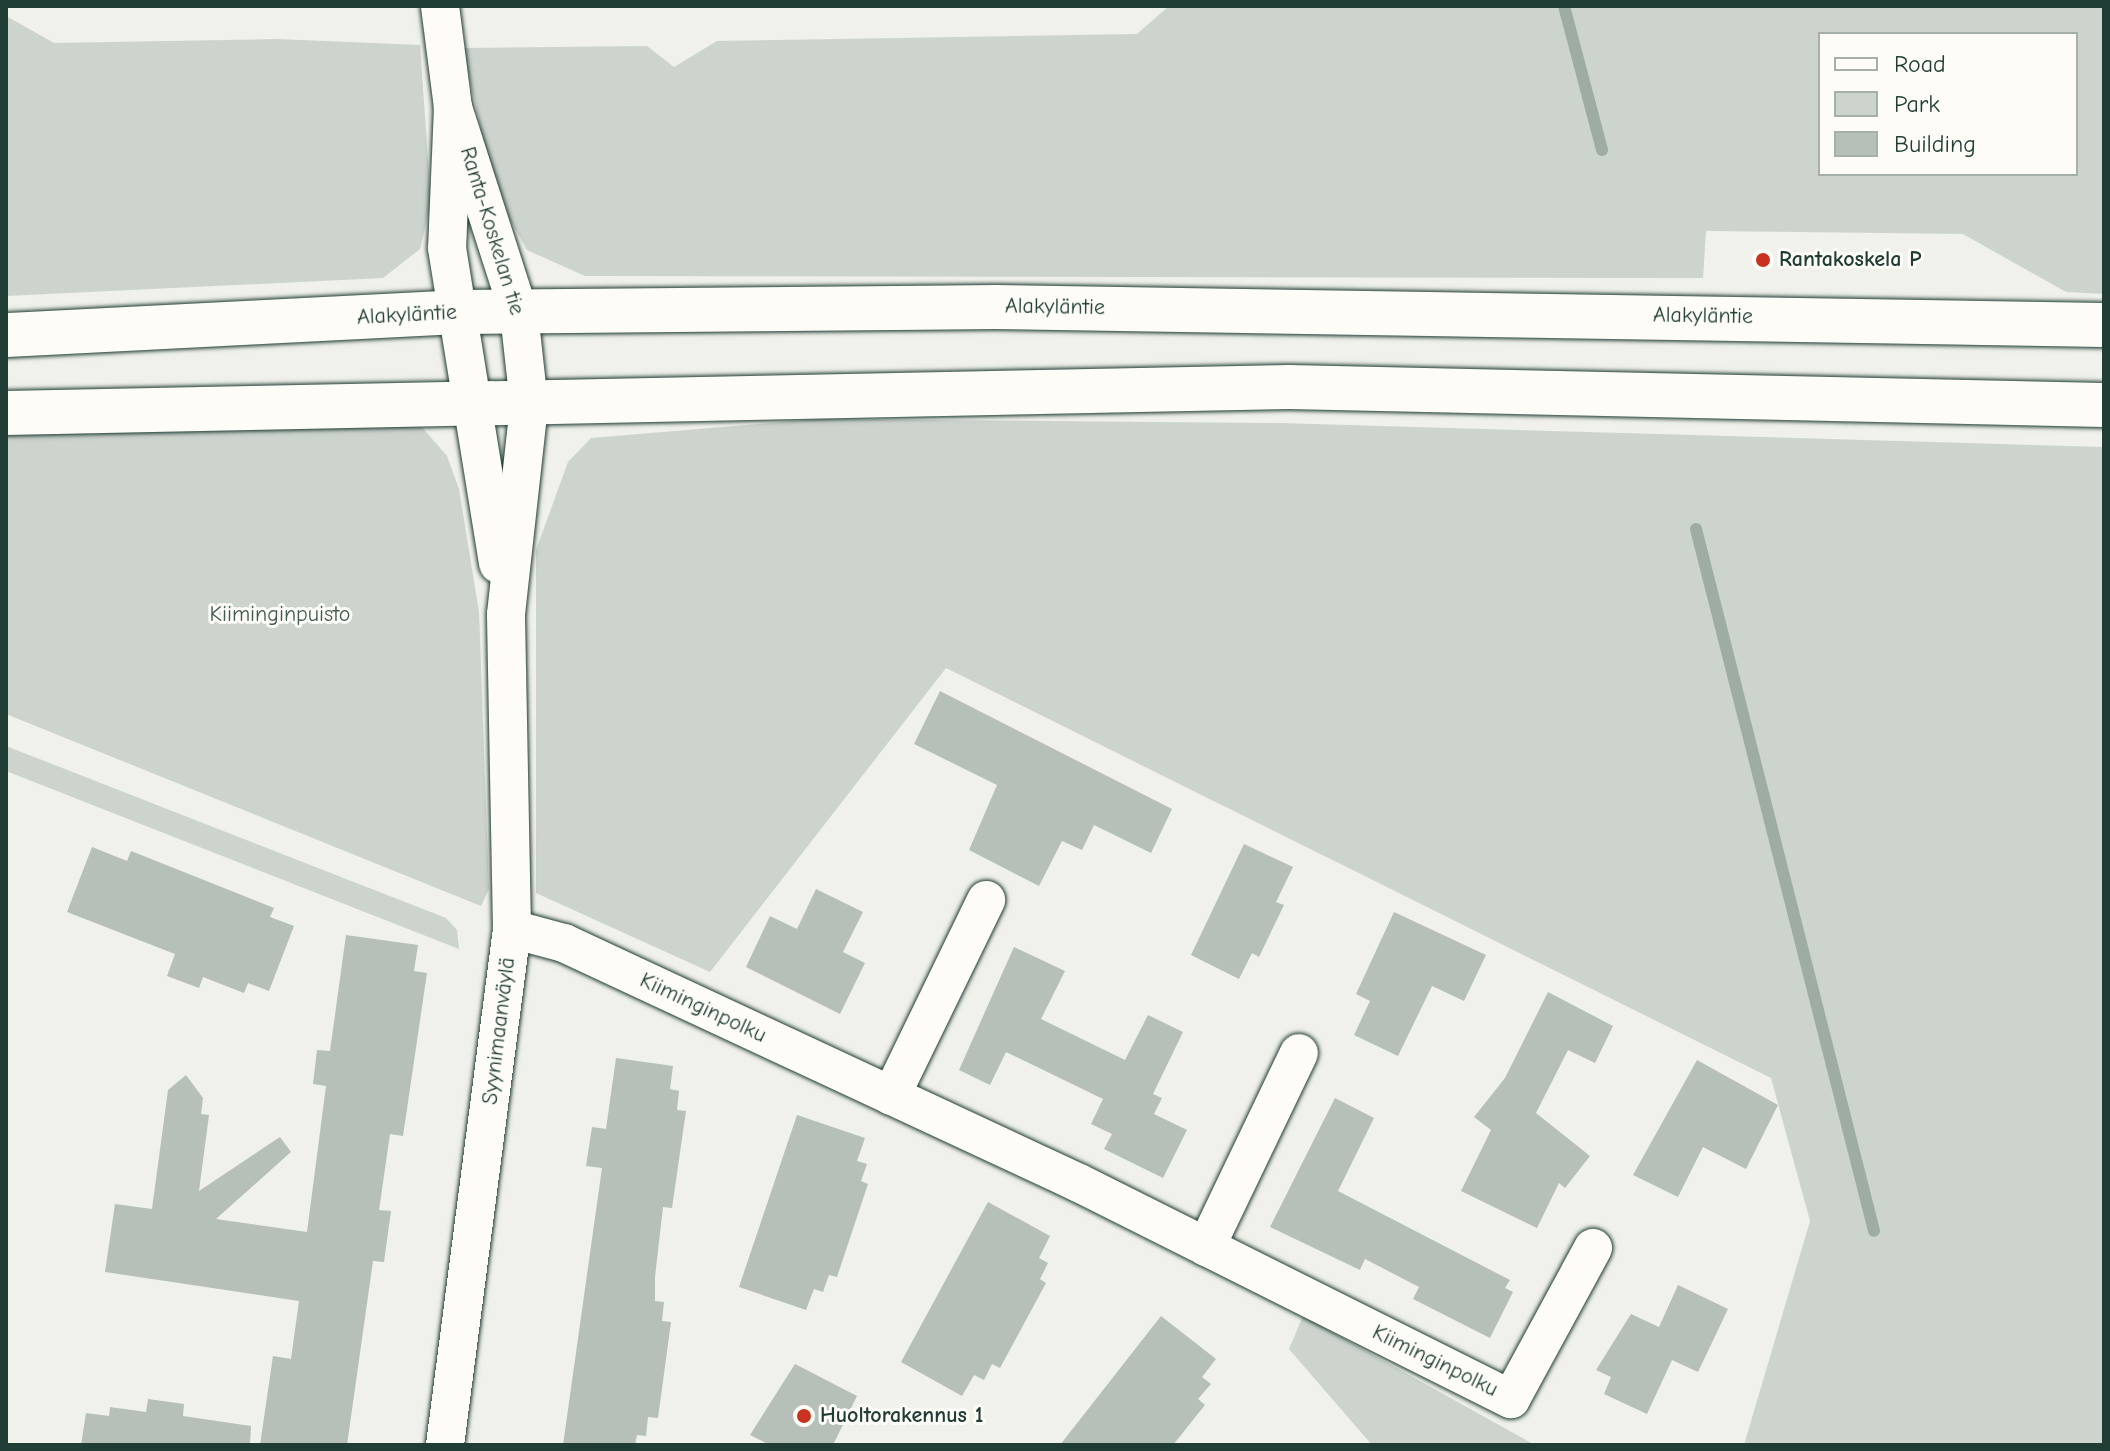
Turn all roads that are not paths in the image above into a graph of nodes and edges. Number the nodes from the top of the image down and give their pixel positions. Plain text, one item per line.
1 (440, 6) edge
2 (453, 107) junction
3 (460, 312) junction
4 (519, 313) junction
5 (2104, 325) edge
6 (6, 335) edge
7 (472, 403) junction
8 (529, 404) junction
9 (2104, 405) edge
10 (6, 413) edge
11 (506, 614) junction
12 (986, 900) dead end
13 (512, 929) junction
14 (1299, 1053) dead end
15 (891, 1096) junction
16 (1206, 1247) junction
17 (1593, 1248) dead end
18 (445, 1445) edge

1 - 2 street, Ranta-Koskelan tie
2 - 3 street, Ranta-Koskelan tie
2 - 4 street, Ranta-Koskelan tie
3 - 4 main road, Alakyläntie
3 - 6 main road, Alakyläntie
3 - 7 street, Syynimaanväylä
4 - 5 main road, Alakyläntie
4 - 8 street, Ranta-Koskelan tie
7 - 8 main road
7 - 10 main road
7 - 11 street, Syynimaanväylä
8 - 9 main road
8 - 11 street, Syynimaanväylä
11 - 13 street, Syynimaanväylä
12 - 15 street
13 - 15 street, Kiiminginpolku
13 - 18 street, Syynimaanväylä
14 - 16 street
15 - 16 street, Kiiminginpolku
16 - 17 street, Kiiminginpolku

